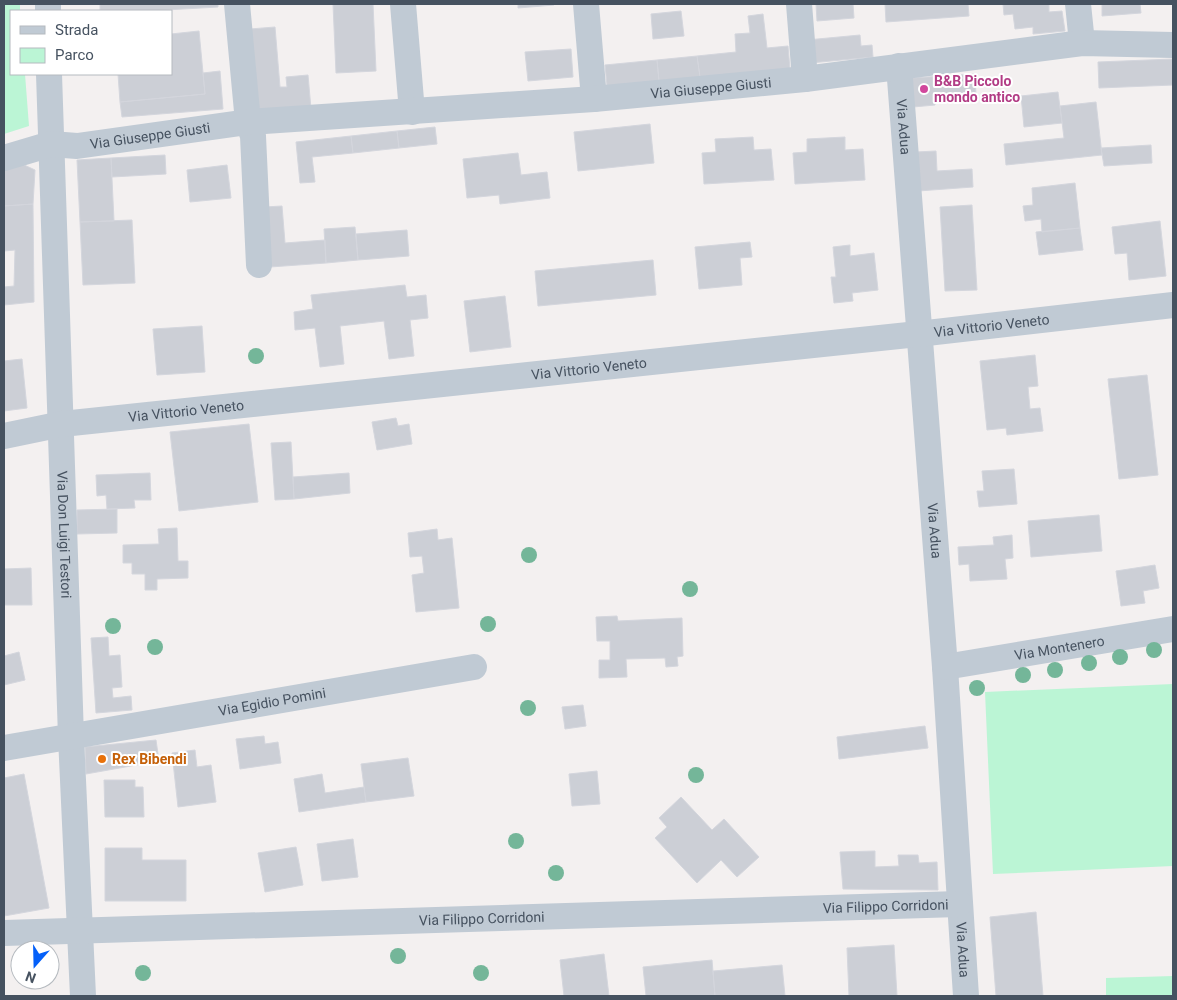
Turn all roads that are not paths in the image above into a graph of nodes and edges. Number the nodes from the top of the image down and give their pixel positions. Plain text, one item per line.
1 (237, 4) edge
2 (403, 4) edge
3 (586, 4) edge
4 (799, 4) edge
5 (1078, 4) edge
6 (1082, 43) junction
7 (1173, 45) edge
8 (899, 66) junction
9 (49, 75) edge
10 (806, 79) junction
11 (594, 100) junction
12 (412, 112) junction
13 (248, 122) junction
14 (51, 144) junction
15 (4, 158) edge
16 (259, 265) dead end
17 (1173, 305) edge
18 (918, 334) junction
19 (62, 424) junction
20 (4, 436) edge
21 (1173, 629) edge
22 (474, 667) dead end
23 (945, 667) junction
24 (72, 737) junction
25 (4, 748) edge
26 (959, 904) junction
27 (81, 932) junction
28 (4, 933) edge
29 (83, 996) edge
30 (966, 996) edge

1 - 13 street
2 - 12 street
3 - 11 street
4 - 10 street
5 - 6 street
6 - 7 street, Via Giuseppe Giusti
6 - 8 street, Via Giuseppe Giusti
8 - 10 street, Via Giuseppe Giusti
8 - 18 street, Via Adua
9 - 14 street, Via Don Luigi Testori
10 - 11 street, Via Giuseppe Giusti
11 - 12 street, Via Giuseppe Giusti
12 - 13 street, Via Giuseppe Giusti
13 - 14 street, Via Giuseppe Giusti
13 - 16 street
14 - 15 street
14 - 19 street, Via Don Luigi Testori
17 - 18 street, Via Vittorio Veneto
18 - 19 street, Via Vittorio Veneto
18 - 23 street, Via Adua
19 - 20 street, Via Vittorio Veneto
19 - 24 street, Via Don Luigi Testori
21 - 23 street, Via Montenero
22 - 24 street, Via Egidio Pomini
23 - 26 street, Via Adua
24 - 25 street, Via Egidio Pomini
24 - 27 street, Via Don Luigi Testori
26 - 27 street, Via Filippo Corridoni
26 - 30 street, Via Adua
27 - 28 street, Via Filippo Corridoni
27 - 29 street, Via Don Luigi Testori

